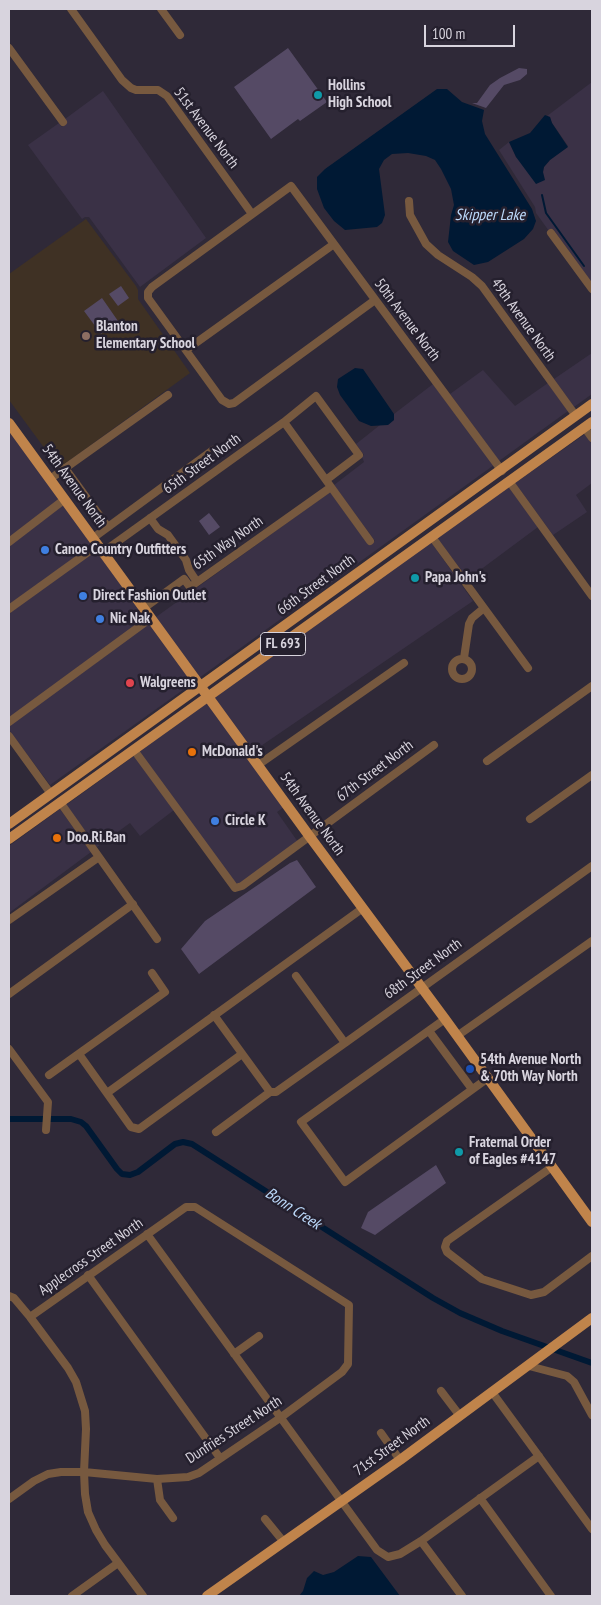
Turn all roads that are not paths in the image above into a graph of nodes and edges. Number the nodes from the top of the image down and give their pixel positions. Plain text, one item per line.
1 (71, 9) edge
2 (161, 9) edge
3 (180, 35) dead end
4 (9, 48) edge
5 (63, 122) dead end
6 (409, 201) dead end
7 (252, 214) junction
8 (551, 233) dead end
9 (334, 244) junction
10 (592, 289) edge
11 (375, 300) junction
12 (186, 350) junction
13 (168, 395) dead end
14 (592, 404) edge
15 (576, 416) junction
16 (284, 422) junction
17 (9, 423) edge
18 (588, 424) edge
19 (592, 438) edge
20 (545, 439) junction
21 (213, 450) dead end
22 (360, 455) joint
23 (65, 468) junction
24 (502, 471) junction
25 (50, 479) junction
26 (509, 481) junction
27 (328, 484) junction
28 (65, 500) junction
29 (150, 518) junction
30 (454, 521) junction
31 (108, 527) junction
32 (416, 532) junction
33 (432, 537) junction
34 (370, 540) dead end
35 (9, 542) edge
36 (98, 545) junction
37 (351, 578) junction
38 (197, 582) junction
39 (363, 587) junction
40 (592, 596) edge
41 (312, 606) junction
42 (144, 608) junction
43 (484, 608) junction
44 (9, 609) edge
45 (330, 610) junction
46 (151, 618) junction
47 (293, 636) junction
48 (464, 658) dead end
49 (404, 663) dead end
50 (528, 668) dead end
51 (201, 686) junction
52 (592, 686) edge
53 (209, 697) junction
54 (9, 722) edge
55 (9, 736) edge
56 (434, 745) dead end
57 (134, 750) junction
58 (105, 755) junction
59 (488, 761) dead end
60 (258, 765) junction
61 (592, 775) edge
62 (51, 794) junction
63 (60, 802) junction
64 (530, 819) dead end
65 (9, 824) edge
66 (310, 837) junction
67 (9, 838) edge
68 (99, 857) junction
69 (592, 866) edge
70 (133, 904) junction
71 (363, 908) junction
72 (9, 920) edge
73 (157, 939) dead end
74 (592, 941) edge
75 (152, 974) dead end
76 (296, 976) dead end
77 (422, 987) junction
78 (9, 994) edge
79 (214, 1016) junction
80 (445, 1019) junction
81 (429, 1031) junction
82 (457, 1036) junction
83 (345, 1043) junction
84 (10, 1053) edge
85 (78, 1054) junction
86 (242, 1054) junction
87 (49, 1075) dead end
88 (488, 1078) junction
89 (472, 1089) junction
90 (270, 1092) junction
91 (107, 1093) junction
92 (47, 1128) dead end
93 (216, 1132) dead end
94 (552, 1167) junction
95 (592, 1222) edge
96 (147, 1234) junction
97 (592, 1256) edge
98 (88, 1275) junction
99 (9, 1296) edge
100 (349, 1306) joint
101 (30, 1317) junction
102 (592, 1318) edge
103 (259, 1336) dead end
104 (234, 1354) junction
105 (529, 1366) junction
106 (441, 1391) dead end
107 (492, 1392) junction
108 (592, 1415) edge
109 (460, 1416) junction
110 (280, 1418) junction
111 (381, 1433) dead end
112 (539, 1456) junction
113 (220, 1458) junction
114 (400, 1460) junction
115 (84, 1472) junction
116 (157, 1478) junction
117 (480, 1498) junction
118 (9, 1499) edge
119 (341, 1501) junction
120 (173, 1518) dead end
121 (265, 1518) dead end
122 (592, 1529) edge
123 (421, 1540) junction
124 (283, 1541) junction
125 (118, 1563) junction
126 (72, 1596) edge
127 (143, 1596) edge
128 (207, 1596) edge
129 (462, 1596) edge
130 (551, 1596) edge

1 - 7 street, 51st Avenue North
2 - 3 street
4 - 5 street
6 - 15 street, 49th Avenue North
7 - 9 street, 50th Avenue North
7 - 12 street
8 - 10 street
9 - 11 street, 50th Avenue North
9 - 12 street
11 - 12 street
11 - 24 street, 50th Avenue North
13 - 23 street
14 - 15 main road, 66th Street North / FL 693
15 - 20 main road, 66th Street North / FL 693
16 - 22 street, 65th Street North
16 - 27 street
16 - 29 street, 65th Street North
17 - 25 main road, 54th Avenue North
18 - 19 street
18 - 26 main road, 66th Street North / FL 693
20 - 24 main road, 66th Street North / FL 693
20 - 26 main road
21 - 31 street
22 - 27 street, 65th Way North
23 - 25 street
23 - 31 street, 54th Avenue North
24 - 30 main road
24 - 32 main road, 66th Street North / FL 693
25 - 28 main road, 54th Avenue North
26 - 30 main road, 66th Street North / FL 693
26 - 40 street
27 - 34 street
27 - 38 street, 65th Way North
28 - 35 street
28 - 36 main road, 54th Avenue North
29 - 36 street, 65th Street North
29 - 38 street
30 - 33 main road, 66th Street North / FL 693
31 - 36 street
32 - 37 main road, 66th Street North / FL 693
32 - 39 main road
33 - 39 main road, 66th Street North / FL 693
33 - 43 street
36 - 42 main road, 54th Avenue North
36 - 44 street
37 - 41 main road, 66th Street North / FL 693
37 - 45 main road
38 - 42 street, 65th Way North
39 - 45 main road, 66th Street North / FL 693
41 - 47 main road
41 - 51 main road, 66th Street North / FL 693
42 - 46 main road, 54th Avenue North
43 - 48 street
43 - 50 street
45 - 47 main road, 66th Street North / FL 693
46 - 51 main road, 54th Avenue North
46 - 54 street
47 - 53 main road, 66th Street North / FL 693
49 - 60 street
51 - 53 main road, 54th Avenue North
51 - 58 main road, 66th Street North / FL 693
52 - 59 street
53 - 57 main road, 66th Street North / FL 693
53 - 60 main road, 54th Avenue North
55 - 62 street
56 - 66 street, 67th Street North
57 - 63 main road, 66th Street North / FL 693
57 - 66 street, 67th Street North
58 - 62 main road, 66th Street North / FL 693
58 - 63 main road
60 - 66 main road, 54th Avenue North
61 - 64 street
62 - 65 main road, 66th Street North / FL 693
62 - 67 main road
63 - 67 main road, 66th Street North / FL 693
63 - 68 street
66 - 71 main road, 54th Avenue North
68 - 70 street
68 - 72 street
69 - 77 street, 68th Street North
70 - 73 street
70 - 78 street
71 - 77 main road, 54th Avenue North
71 - 79 street
74 - 82 street
75 - 85 street
76 - 83 street
77 - 80 main road, 54th Avenue North
77 - 83 street, 68th Street North
79 - 86 street
79 - 91 street
80 - 81 street
80 - 82 main road, 54th Avenue North
81 - 89 street
81 - 89 street
82 - 88 main road, 54th Avenue North
83 - 90 street, 68th Street North
84 - 92 street
85 - 87 street
85 - 91 street
86 - 90 street
86 - 91 street
88 - 89 street
88 - 94 main road, 54th Avenue North
90 - 93 street, 68th Street North
94 - 95 main road, 54th Avenue North
94 - 97 street
96 - 98 street, Applecross Street North
96 - 100 street, Applecross Street North
96 - 104 street
98 - 101 street, Applecross Street North
98 - 113 street
99 - 101 street
100 - 110 street, Dunfries Street North
101 - 115 street
102 - 105 main road, 71st Street North
103 - 104 street
104 - 110 street
105 - 107 main road, 71st Street North
105 - 108 street
106 - 109 street
107 - 109 main road, 71st Street North
107 - 112 street
109 - 114 main road, 71st Street North
110 - 113 street, Dunfries Street North
110 - 119 street
111 - 114 street
112 - 117 street
112 - 122 street
113 - 116 street, Dunfries Street North
114 - 119 main road, 71st Street North
115 - 116 street, Dunfries Street North
115 - 118 street, Dunfries Street North
115 - 125 street
116 - 120 street
117 - 123 street
117 - 130 street
119 - 123 street
119 - 124 main road, 71st Street North
121 - 124 street
123 - 129 street
124 - 128 main road, 71st Street North
125 - 126 street
125 - 127 street

